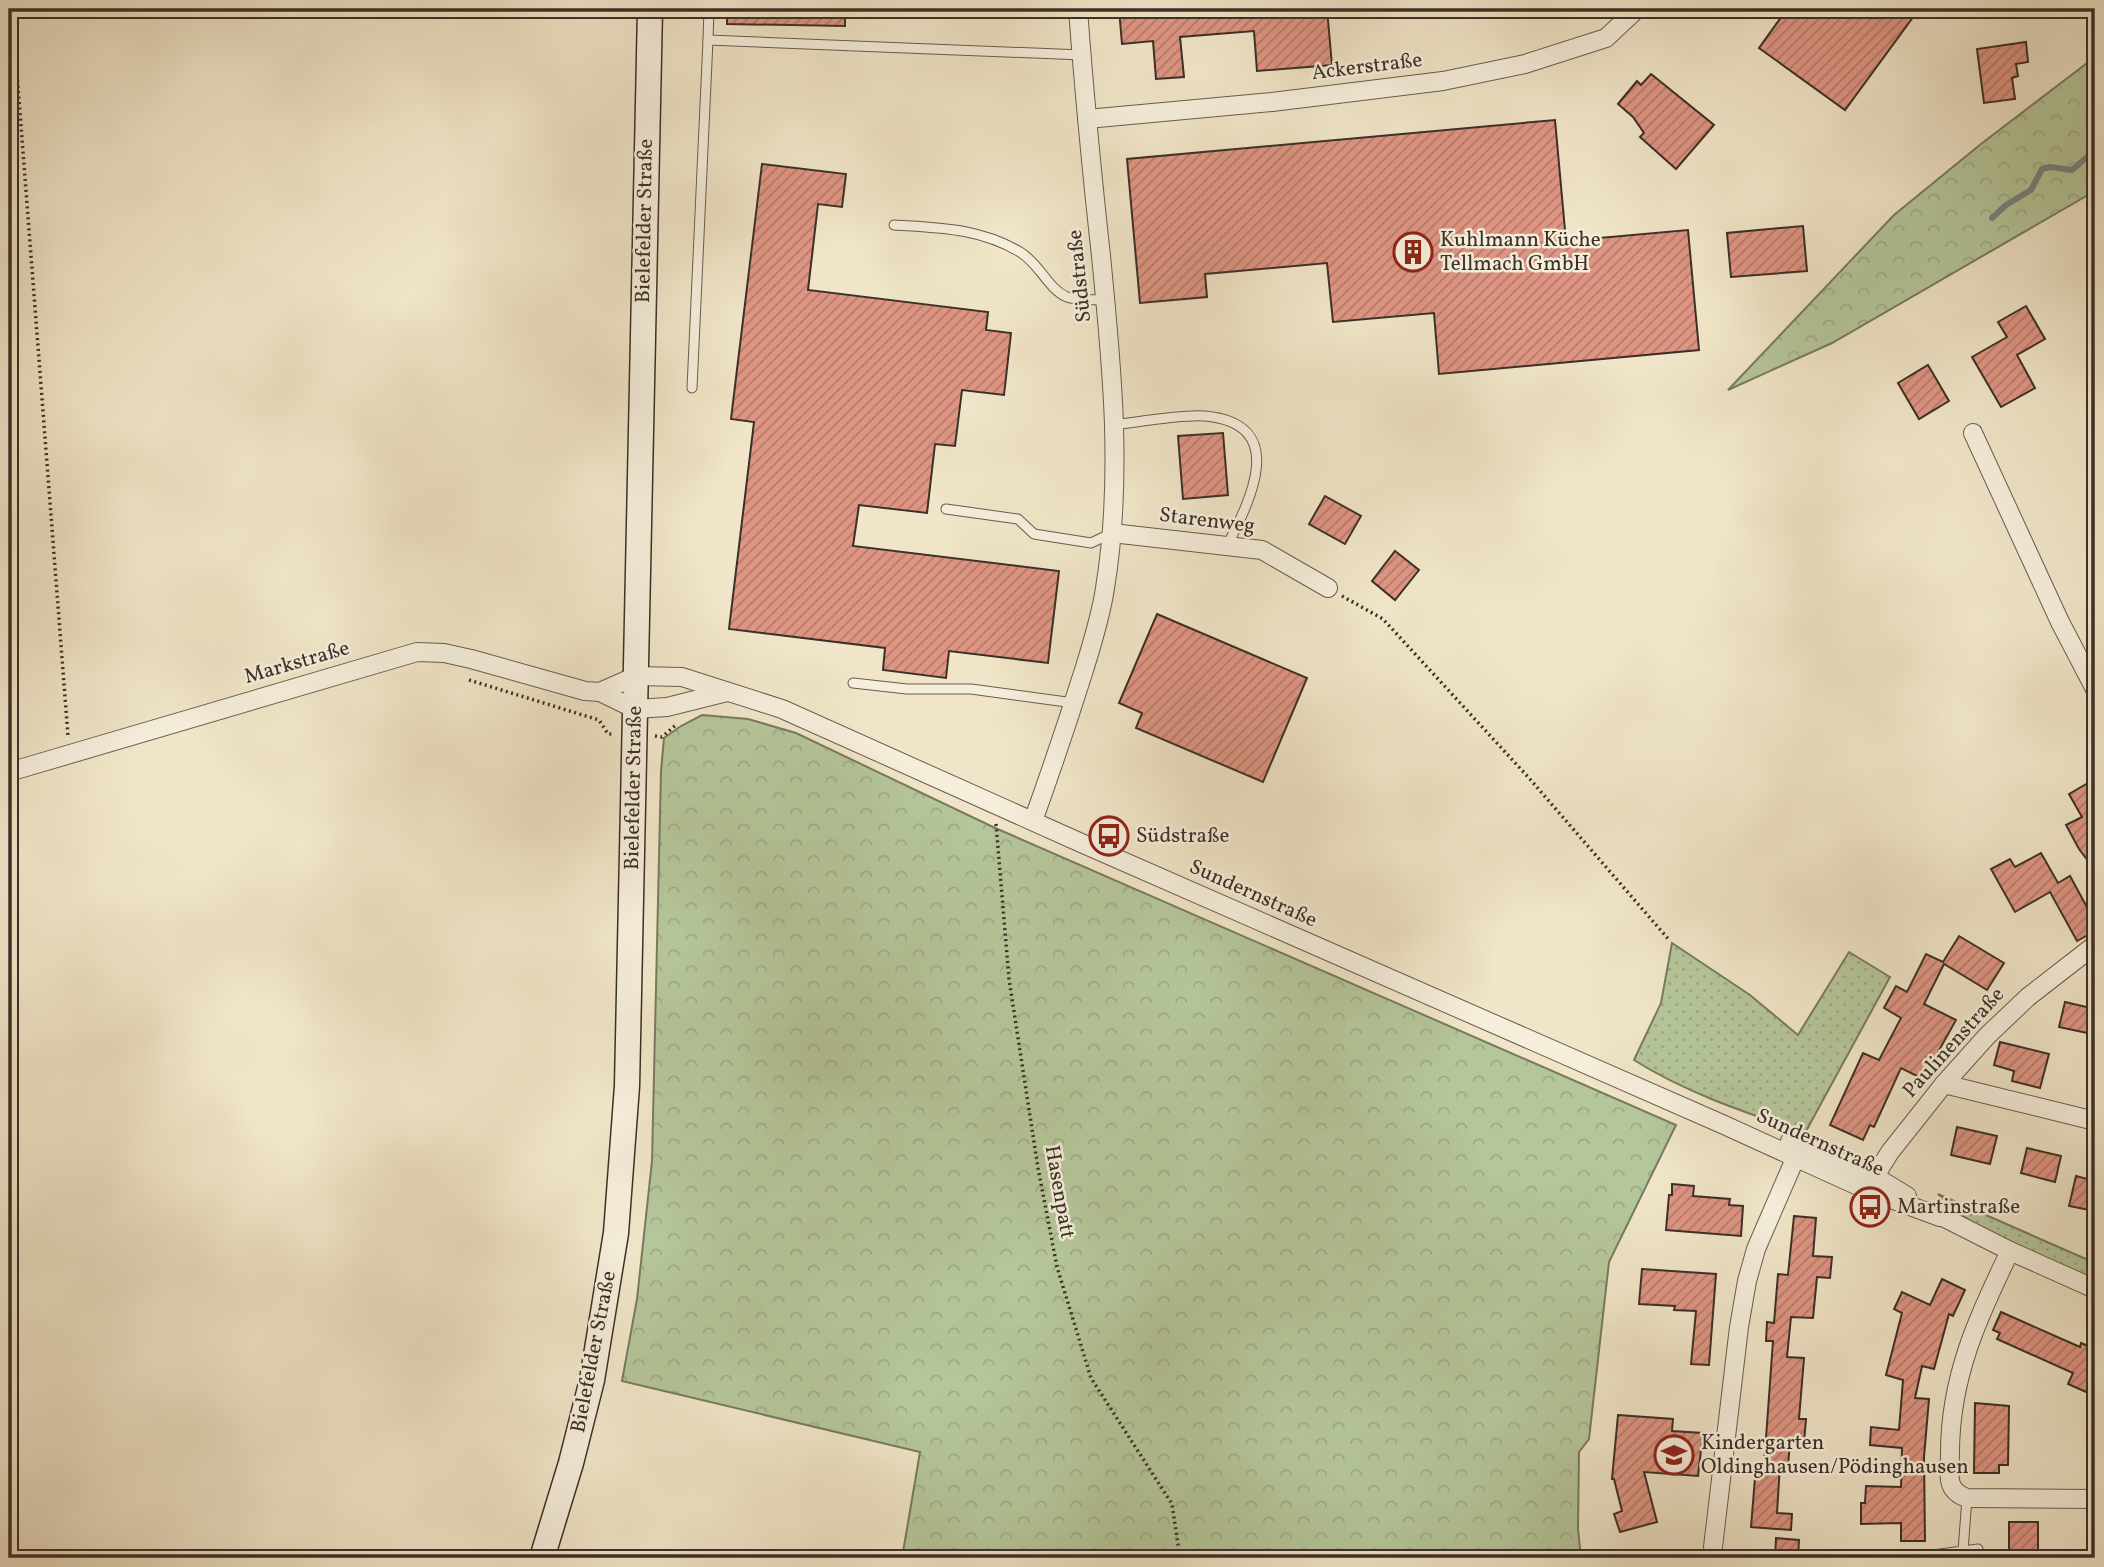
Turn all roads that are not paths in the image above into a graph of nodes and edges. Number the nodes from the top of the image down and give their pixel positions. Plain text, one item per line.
1 (650, 9) edge
2 (709, 9) edge
3 (1078, 9) edge
4 (1637, 9) edge
5 (708, 40) junction
6 (1082, 55) junction
7 (1087, 119) junction
8 (894, 225) dead end
9 (1105, 300) junction
10 (692, 388) dead end
11 (1113, 425) junction
12 (1973, 433) dead end
13 (946, 509) dead end
14 (1112, 533) junction
15 (1227, 546) junction
16 (1328, 589) road end
17 (636, 676) junction
18 (853, 683) dead end
19 (2095, 689) edge
20 (600, 692) junction
21 (727, 692) junction
22 (1074, 703) junction
23 (635, 709) junction
24 (9, 772) edge
25 (1033, 821) junction
26 (2095, 945) edge
27 (1944, 1084) junction
28 (2095, 1121) edge
29 (1798, 1151) junction
30 (1871, 1183) junction
31 (2010, 1251) junction
32 (2095, 1289) edge
33 (1967, 1498) junction
34 (2095, 1499) edge
35 (1713, 1547) dead end
36 (1963, 1551) junction
37 (542, 1558) edge
38 (1910, 1558) edge
39 (1978, 1558) edge

1 - 17 main road, Bielefelder Straße
2 - 5 lane
3 - 6 street, Südstraße
4 - 7 street, Ackerstraße
5 - 6 lane
5 - 10 lane
6 - 7 street, Südstraße
7 - 9 street, Südstraße
8 - 9 lane
9 - 11 street, Südstraße
11 - 14 street, Südstraße
11 - 15 lane
12 - 19 street
13 - 14 lane
14 - 15 street, Starenweg
14 - 22 street, Südstraße
15 - 16 street, Starenweg
17 - 20 street
17 - 21 street, Sundernstraße
17 - 23 main road, Bielefelder Straße
18 - 22 lane
20 - 23 street, Markstraße
20 - 24 street, Markstraße
21 - 23 street
21 - 25 street, Sundernstraße
22 - 25 street, Südstraße
23 - 37 main road, Bielefelder Straße
25 - 29 street, Sundernstraße
26 - 27 street, Paulinenstraße
27 - 28 street
27 - 30 street, Paulinenstraße
29 - 30 street, Sundernstraße
29 - 35 street
30 - 31 street, Sundernstraße
31 - 32 street, Sundernstraße
31 - 33 street
33 - 34 street
33 - 36 lane
36 - 38 lane
36 - 39 lane

